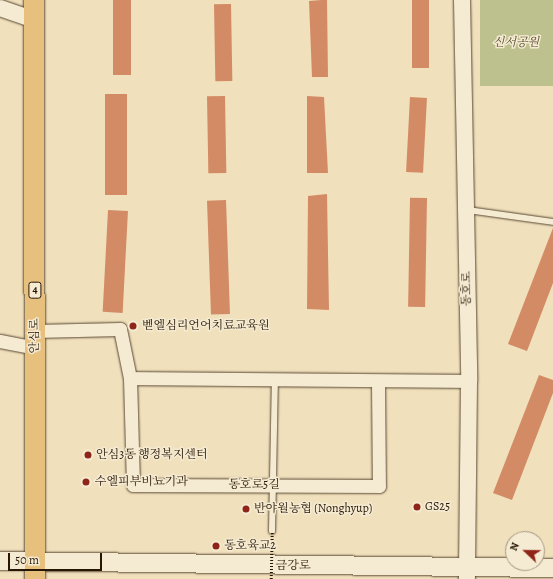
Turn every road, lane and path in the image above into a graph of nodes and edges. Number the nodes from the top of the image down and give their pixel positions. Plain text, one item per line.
1 (34, 0) edge
2 (462, 0) edge
3 (0, 8) edge
4 (34, 20) junction
5 (467, 210) junction
6 (553, 222) edge
7 (35, 340) junction
8 (0, 341) edge
9 (130, 378) junction
10 (275, 378) junction
11 (378, 381) junction
12 (469, 381) junction
13 (274, 485) junction
14 (272, 531) joint
15 (0, 561) edge
16 (553, 568) edge
17 (34, 572) edge
18 (467, 573) edge
19 (271, 579) edge

1 - 4 main road, 안심로 / 4
2 - 5 street, 동호로
3 - 4 street
4 - 7 main road, 안심로 / 4
5 - 6 lane
5 - 12 street, 동호로
7 - 8 street
7 - 9 street, 동호로5길
7 - 17 main road, 안심로 / 4
9 - 10 street
9 - 13 street, 동호로5길
10 - 11 street
10 - 13 lane
11 - 12 street
11 - 13 street, 동호로5길
12 - 18 street, 동호로
13 - 14 lane
14 - 19 path, bridge
15 - 17 main road, 금강로
16 - 18 main road, 금강로
17 - 18 main road, 금강로

